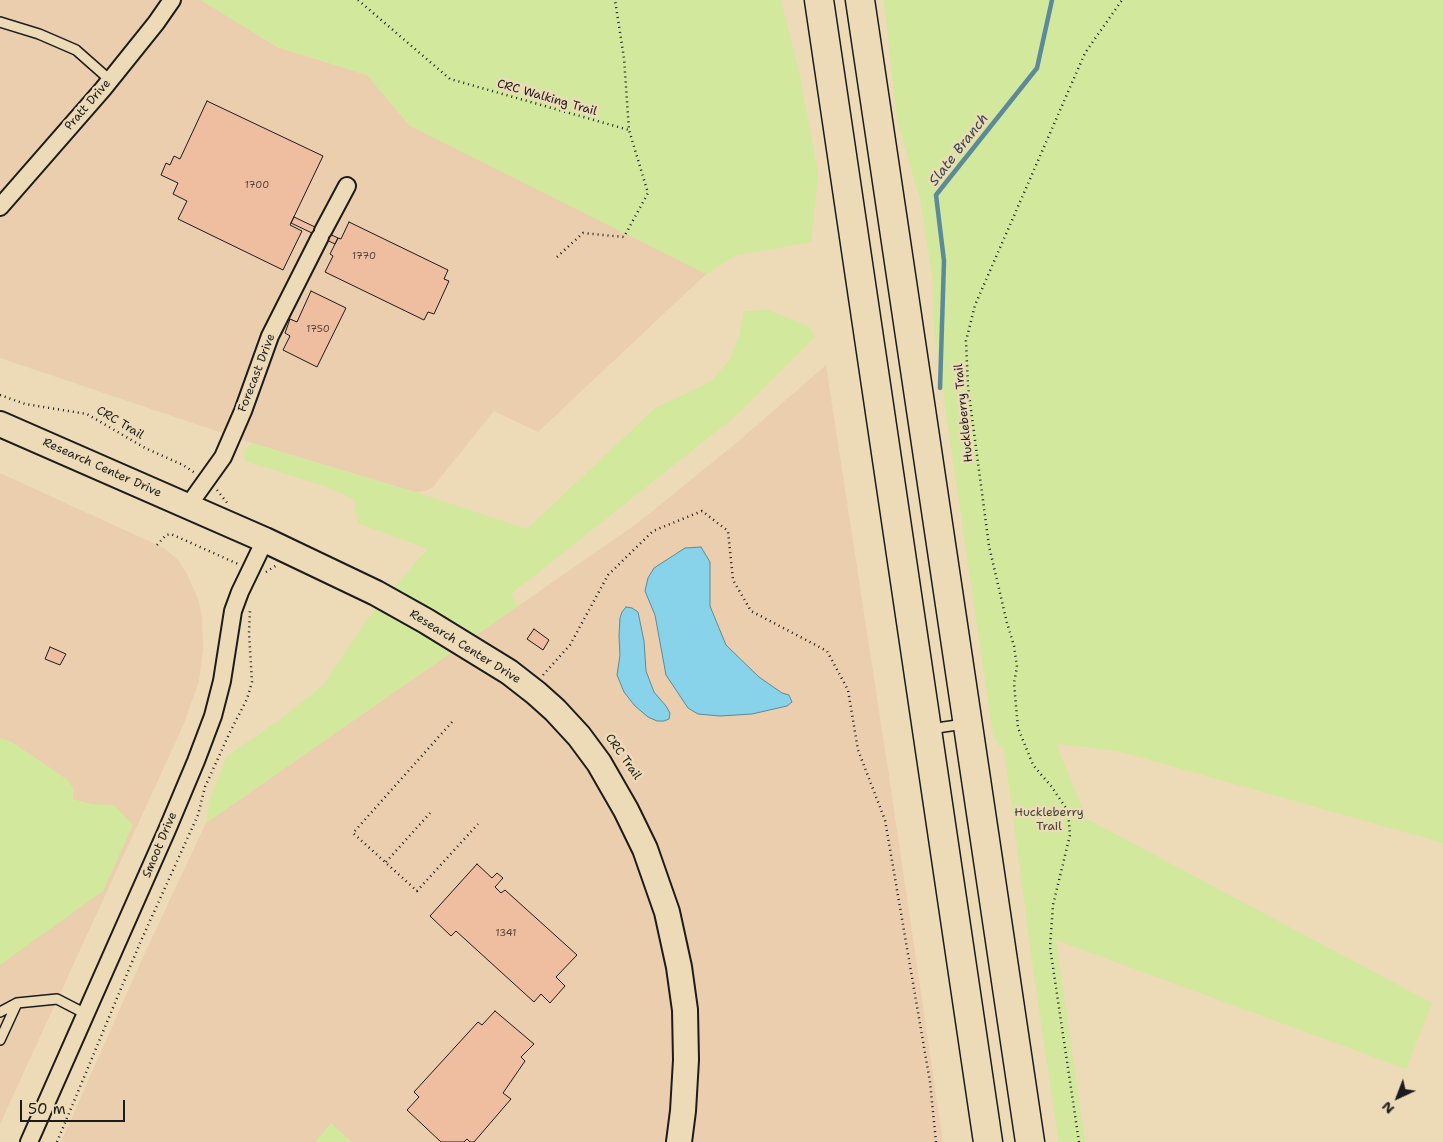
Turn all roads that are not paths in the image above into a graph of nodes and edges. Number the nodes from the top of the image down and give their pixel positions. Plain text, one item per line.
1 (172, 0) edge
2 (819, 0) edge
3 (860, 0) edge
4 (0, 22) edge
5 (110, 80) junction
6 (347, 186) dead end
7 (0, 207) edge
8 (0, 424) edge
9 (188, 506) junction
10 (264, 540) junction
11 (968, 723) junction
12 (927, 729) junction
13 (17, 1003) junction
14 (0, 1012) edge
15 (86, 1014) junction
16 (0, 1040) edge
17 (29, 1142) edge
18 (678, 1142) edge
19 (988, 1142) edge
20 (1030, 1142) edge

1 - 5 street, Pratt Drive
2 - 12 highway
3 - 11 highway
4 - 5 lane
5 - 7 street, Pratt Drive
6 - 9 street, Forecast Drive
8 - 9 main road, Research Center Drive
9 - 10 main road, Research Center Drive
10 - 15 street, Smoot Drive
10 - 18 main road, Research Center Drive
11 - 12 lane
11 - 20 highway
12 - 19 highway
13 - 14 lane
13 - 15 lane
13 - 16 lane
15 - 17 street, Smoot Drive

